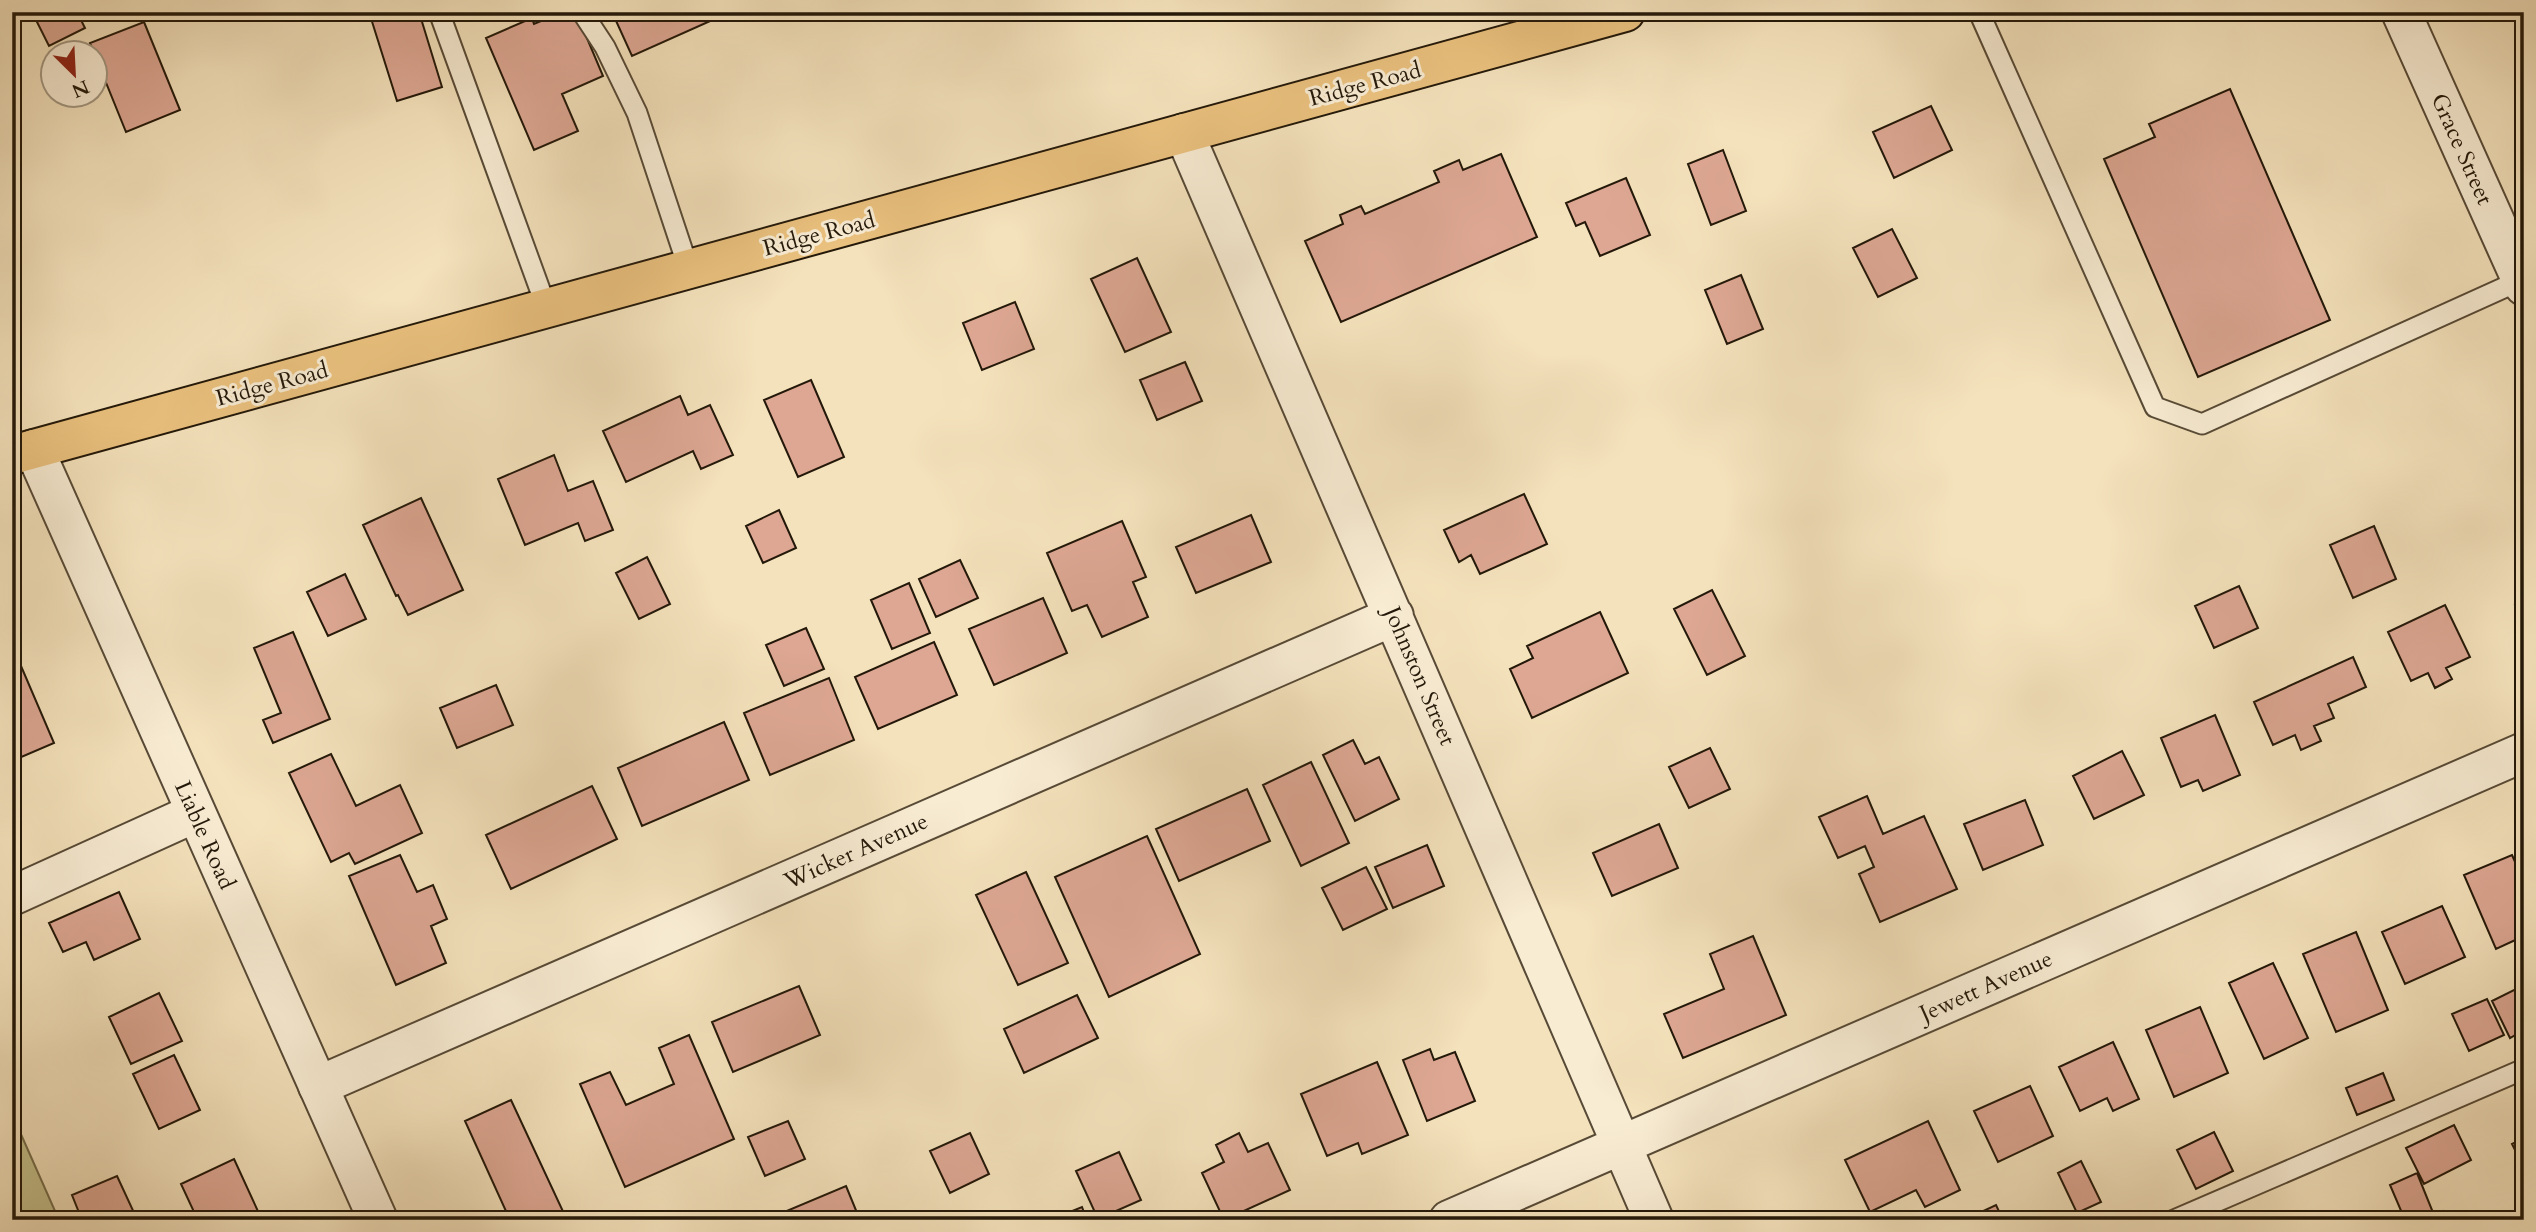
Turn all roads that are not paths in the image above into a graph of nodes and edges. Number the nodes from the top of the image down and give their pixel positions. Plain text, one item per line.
1 (439, 12) edge
2 (582, 12) edge
3 (1625, 12) edge
4 (1979, 12) edge
5 (2401, 12) edge
6 (1184, 133) junction
7 (2514, 239) edge
8 (689, 270) junction
9 (2522, 283) edge
10 (547, 309) junction
11 (23, 452) edge
12 (1394, 616) junction
13 (2524, 752) edge
14 (195, 813) junction
15 (12, 896) edge
16 (2524, 1069) edge
17 (318, 1086) junction
18 (1621, 1145) junction
19 (378, 1220) edge
20 (1449, 1220) edge
21 (1654, 1220) edge
22 (2174, 1220) edge

1 - 10 lane
2 - 8 lane
3 - 6 main road, Ridge Road
4 - 9 lane
5 - 7 street, Grace Street
6 - 8 main road, Ridge Road
6 - 12 street, Johnston Street
7 - 9 street, Grace Street
8 - 10 main road, Ridge Road
10 - 11 main road, Ridge Road
11 - 14 street, Liable Road
12 - 17 street, Wicker Avenue
12 - 18 street, Johnston Street
13 - 18 street, Jewett Avenue
14 - 15 street
14 - 17 street, Liable Road
16 - 22 lane
17 - 19 street, Liable Road
18 - 20 street, Jewett Avenue
18 - 21 street, Johnston Street

